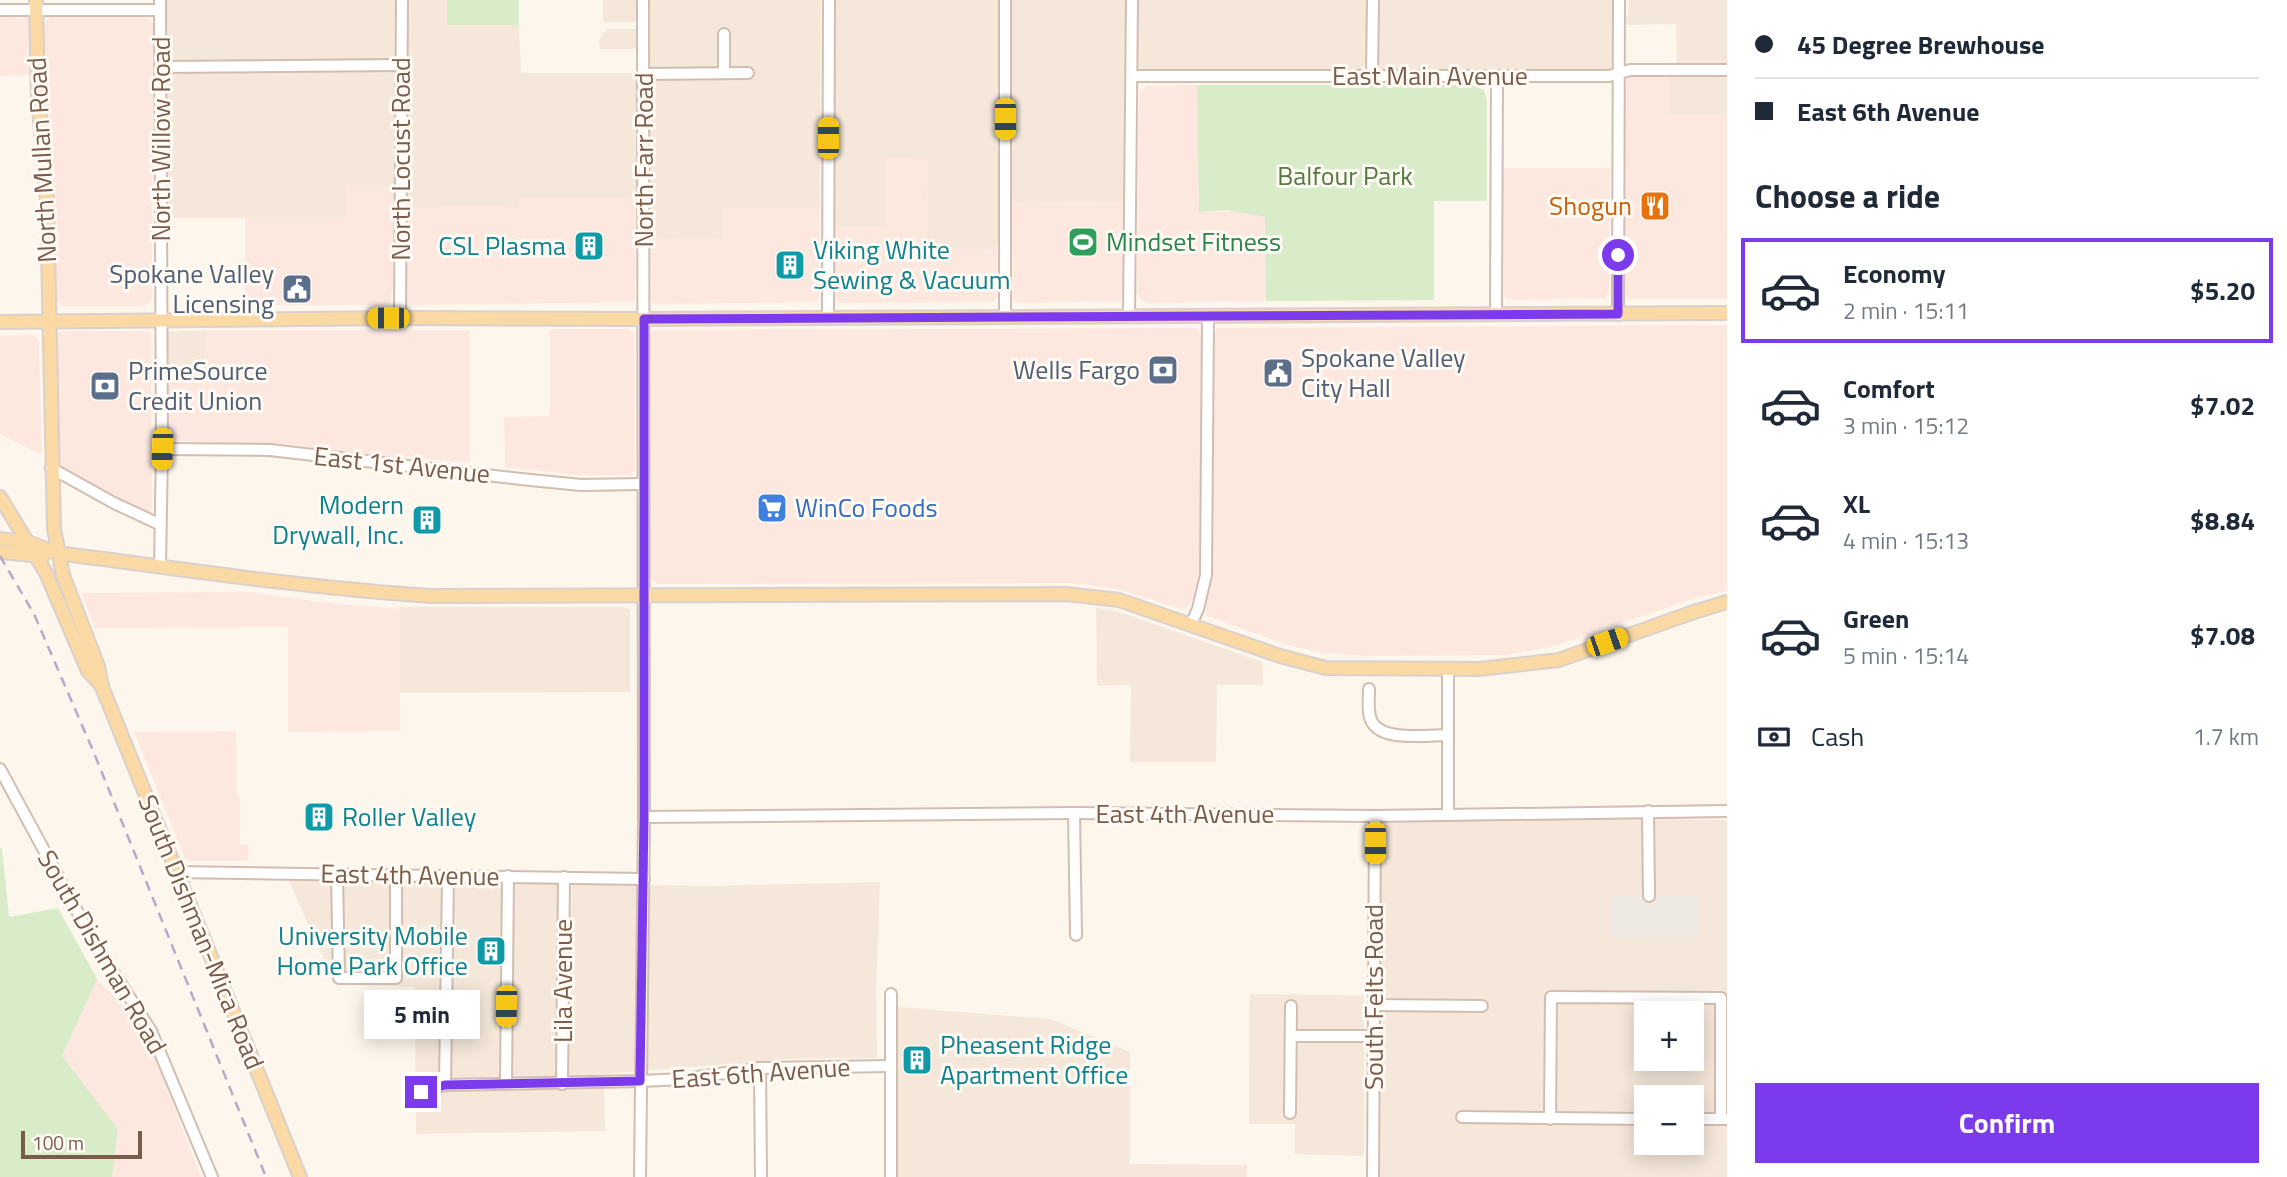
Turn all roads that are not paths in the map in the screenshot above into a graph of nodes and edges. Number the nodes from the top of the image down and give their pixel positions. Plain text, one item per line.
1 (402, 0) edge
2 (643, 0) edge
3 (829, 0) edge
4 (1005, 0) edge
5 (1132, 0) edge
6 (1373, 0) edge
7 (1619, 0) edge
8 (36, 4) edge
9 (160, 5) edge
10 (0, 10) edge
11 (724, 34) dead end
12 (402, 65) junction
13 (161, 67) junction
14 (1727, 70) edge
15 (724, 73) junction
16 (748, 73) dead end
17 (644, 74) junction
18 (1619, 75) junction
19 (1133, 76) junction
20 (1372, 76) junction
21 (1497, 76) junction
22 (1727, 313) edge
23 (1496, 314) junction
24 (1618, 314) junction
25 (1129, 316) junction
26 (1208, 316) junction
27 (1004, 317) junction
28 (400, 318) junction
29 (828, 318) junction
30 (644, 319) junction
31 (161, 320) junction
32 (0, 321) edge
33 (48, 321) junction
34 (162, 449) junction
35 (51, 468) junction
36 (642, 484) junction
37 (0, 497) edge
38 (159, 524) junction
39 (0, 539) edge
40 (30, 543) junction
41 (0, 552) edge
42 (57, 553) junction
43 (37, 557) junction
44 (160, 567) junction
45 (643, 596) junction
46 (1726, 603) edge
47 (1191, 624) junction
48 (1448, 669) junction
49 (102, 687) junction
50 (1369, 689) dead end
51 (1448, 735) junction
52 (0, 769) edge
53 (1648, 811) junction
54 (1727, 811) edge
55 (1074, 813) junction
56 (1448, 815) junction
57 (1375, 816) junction
58 (644, 817) junction
59 (176, 872) junction
60 (337, 874) junction
61 (397, 875) junction
62 (448, 876) junction
63 (508, 876) junction
64 (564, 877) junction
65 (644, 879) junction
66 (1649, 895) dead end
67 (1076, 934) dead end
68 (891, 994) dead end
69 (1374, 1005) junction
70 (1291, 1006) dead end
71 (1482, 1006) dead end
72 (1291, 1036) junction
73 (1374, 1036) junction
74 (891, 1066) junction
75 (760, 1068) junction
76 (640, 1081) junction
77 (506, 1084) junction
78 (562, 1084) junction
79 (445, 1085) junction
80 (421, 1092) dead end
81 (1290, 1113) dead end
82 (1462, 1117) dead end
83 (1550, 1119) junction
84 (1634, 1119) edge
85 (1704, 1119) edge
86 (1724, 1119) edge
87 (212, 1177) edge
88 (300, 1177) edge
89 (640, 1177) edge
90 (761, 1177) edge
91 (891, 1177) edge
92 (1373, 1177) edge

1 - 12 street, North Locust Road
2 - 17 street, North Farr Road
3 - 29 street
4 - 27 street
5 - 19 street
6 - 20 street
7 - 18 street
8 - 9 street
8 - 10 street
8 - 33 main road, North Mullan Road
9 - 13 street, North Willow Road
11 - 15 street
12 - 13 street
12 - 28 street, North Locust Road
13 - 31 street, North Willow Road
14 - 18 street, East Main Avenue
15 - 16 street
15 - 17 street
17 - 30 street, North Farr Road
18 - 21 street, East Main Avenue
18 - 24 street
19 - 20 street, East Main Avenue
19 - 25 street
20 - 21 street, East Main Avenue
21 - 23 street
22 - 24 main road
23 - 24 main road
23 - 26 main road
25 - 26 main road
25 - 27 main road
26 - 47 street
27 - 29 main road
28 - 30 main road
28 - 31 main road
29 - 30 main road
30 - 36 street, North Farr Road
31 - 33 main road
31 - 34 street, North Willow Road
32 - 33 main road
33 - 35 main road, North Mullan Road
34 - 36 street, East 1st Avenue
34 - 38 street, North Willow Road
35 - 38 street
35 - 42 main road, South Dishman-Mica Road
36 - 45 street, North Farr Road
37 - 40 main road, South Dishman-Mica Road
38 - 44 street, North Willow Road
39 - 40 main road
40 - 42 main road
40 - 43 main road, South Dishman-Mica Road
41 - 43 main road
42 - 43 main road
42 - 44 main road
42 - 49 main road, South Dishman-Mica Road
43 - 49 main road, South Dishman-Mica Road
44 - 45 main road
45 - 47 main road
45 - 58 street, North Farr Road
46 - 48 main road
47 - 48 main road
48 - 51 street
49 - 59 main road, South Dishman-Mica Road
50 - 51 street
51 - 56 street
52 - 87 street, South Dishman Road
53 - 54 street, East 4th Avenue
53 - 56 street, East 4th Avenue
53 - 66 street
55 - 57 street, East 4th Avenue
55 - 58 street, East 4th Avenue
55 - 67 street
56 - 57 street, East 4th Avenue
57 - 69 street, South Felts Road
58 - 65 street, North Farr Road
59 - 60 street, East 4th Avenue
59 - 88 main road, South Dishman-Mica Road
60 - 61 street, East 4th Avenue
60 - 61 street
61 - 62 street, East 4th Avenue
62 - 63 street, East 4th Avenue
62 - 79 street
63 - 64 street, East 4th Avenue
63 - 77 street
64 - 65 street, East 4th Avenue
64 - 78 street, Lila Avenue
65 - 76 street, North Farr Road
68 - 74 street
69 - 71 street
69 - 73 street, South Felts Road
70 - 72 street
72 - 73 street
72 - 81 street
73 - 92 street, South Felts Road
74 - 75 street, East 6th Avenue
74 - 91 street
75 - 76 street, East 6th Avenue
75 - 90 street
76 - 78 street, East 6th Avenue
76 - 89 street, North Farr Road
77 - 78 street, East 6th Avenue
77 - 79 street, East 6th Avenue
79 - 80 street, East 6th Avenue
82 - 83 street
83 - 84 street
83 - 86 street
85 - 86 street

